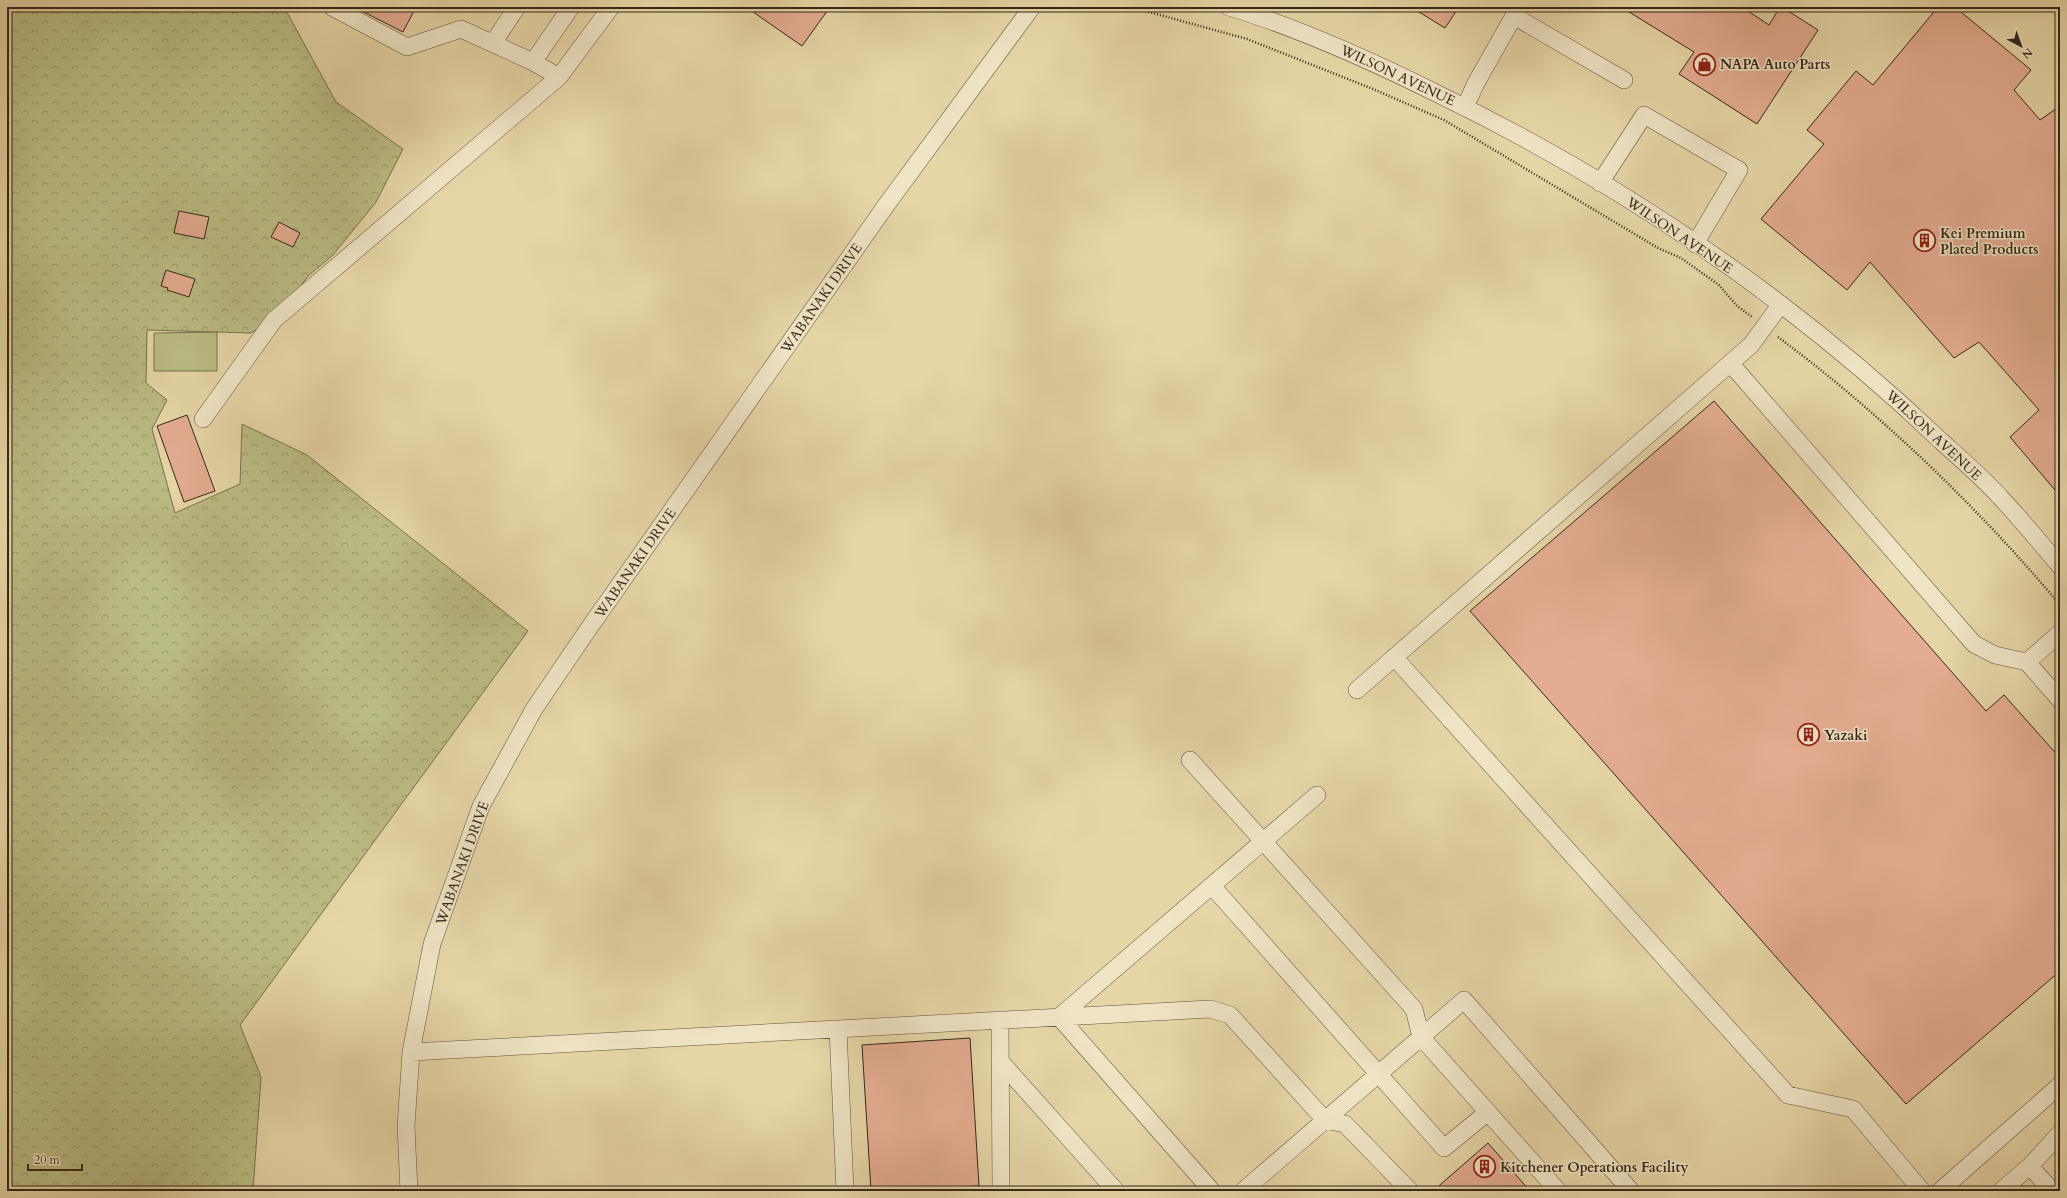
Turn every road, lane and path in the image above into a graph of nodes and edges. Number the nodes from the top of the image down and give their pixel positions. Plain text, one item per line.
1 (332, 7) edge
2 (517, 7) edge
3 (571, 7) edge
4 (611, 7) edge
5 (1032, 7) edge
6 (1130, 7) edge
7 (1229, 7) edge
8 (1516, 12) edge
9 (493, 43) junction
10 (533, 62) junction
11 (559, 77) junction
12 (1624, 80) dead end
13 (1465, 107) junction
14 (1600, 183) junction
15 (1695, 244) junction
16 (1781, 304) junction
17 (1764, 326) junction
18 (1730, 363) junction
19 (203, 419) dead end
20 (2060, 566) edge
21 (2060, 604) edge
22 (2060, 633) edge
23 (1394, 657) junction
24 (2027, 662) junction
25 (1357, 690) dead end
26 (2060, 700) edge
27 (1190, 760) dead end
28 (1317, 795) dead end
29 (1264, 842) junction
30 (1212, 886) junction
31 (1059, 1017) junction
32 (1000, 1020) junction
33 (838, 1029) junction
34 (1421, 1037) junction
35 (411, 1052) junction
36 (1000, 1061) junction
37 (1378, 1074) junction
38 (2060, 1085) edge
39 (1488, 1112) junction
40 (1325, 1120) junction
41 (2060, 1134) edge
42 (2030, 1166) junction
43 (1003, 1188) edge
44 (409, 1191) edge
45 (845, 1191) edge
46 (1116, 1191) edge
47 (1212, 1191) edge
48 (1243, 1191) edge
49 (1410, 1191) edge
50 (1558, 1191) edge
51 (1631, 1191) edge
52 (1922, 1191) edge
53 (1940, 1191) edge
54 (2001, 1191) edge
55 (2052, 1191) edge

1 - 9 street
2 - 9 street
3 - 10 street
4 - 11 street
5 - 35 street, WABANAKI DRIVE
6 - 17 path
7 - 13 street, WILSON AVENUE
8 - 12 street
8 - 13 street
9 - 10 street
10 - 11 street
11 - 19 street
13 - 14 street, WILSON AVENUE
14 - 15 street, WILSON AVENUE
14 - 15 street
15 - 16 street, WILSON AVENUE
16 - 17 street
16 - 20 street, WILSON AVENUE
17 - 18 street
17 - 21 path
18 - 23 street
18 - 24 street
22 - 24 street
23 - 25 street
23 - 52 street
24 - 26 street
27 - 29 street
28 - 29 street
29 - 30 street
29 - 34 street
30 - 31 street
30 - 37 street
31 - 32 street
31 - 40 street
31 - 47 street
32 - 33 street
32 - 36 street
33 - 35 street
33 - 45 street
34 - 37 street
34 - 39 street
34 - 51 street
35 - 44 street, WABANAKI DRIVE
36 - 43 street
36 - 46 street
37 - 39 street
37 - 40 street
38 - 53 street
39 - 50 street
40 - 48 street
40 - 49 street
41 - 42 street
42 - 54 street
42 - 55 street

